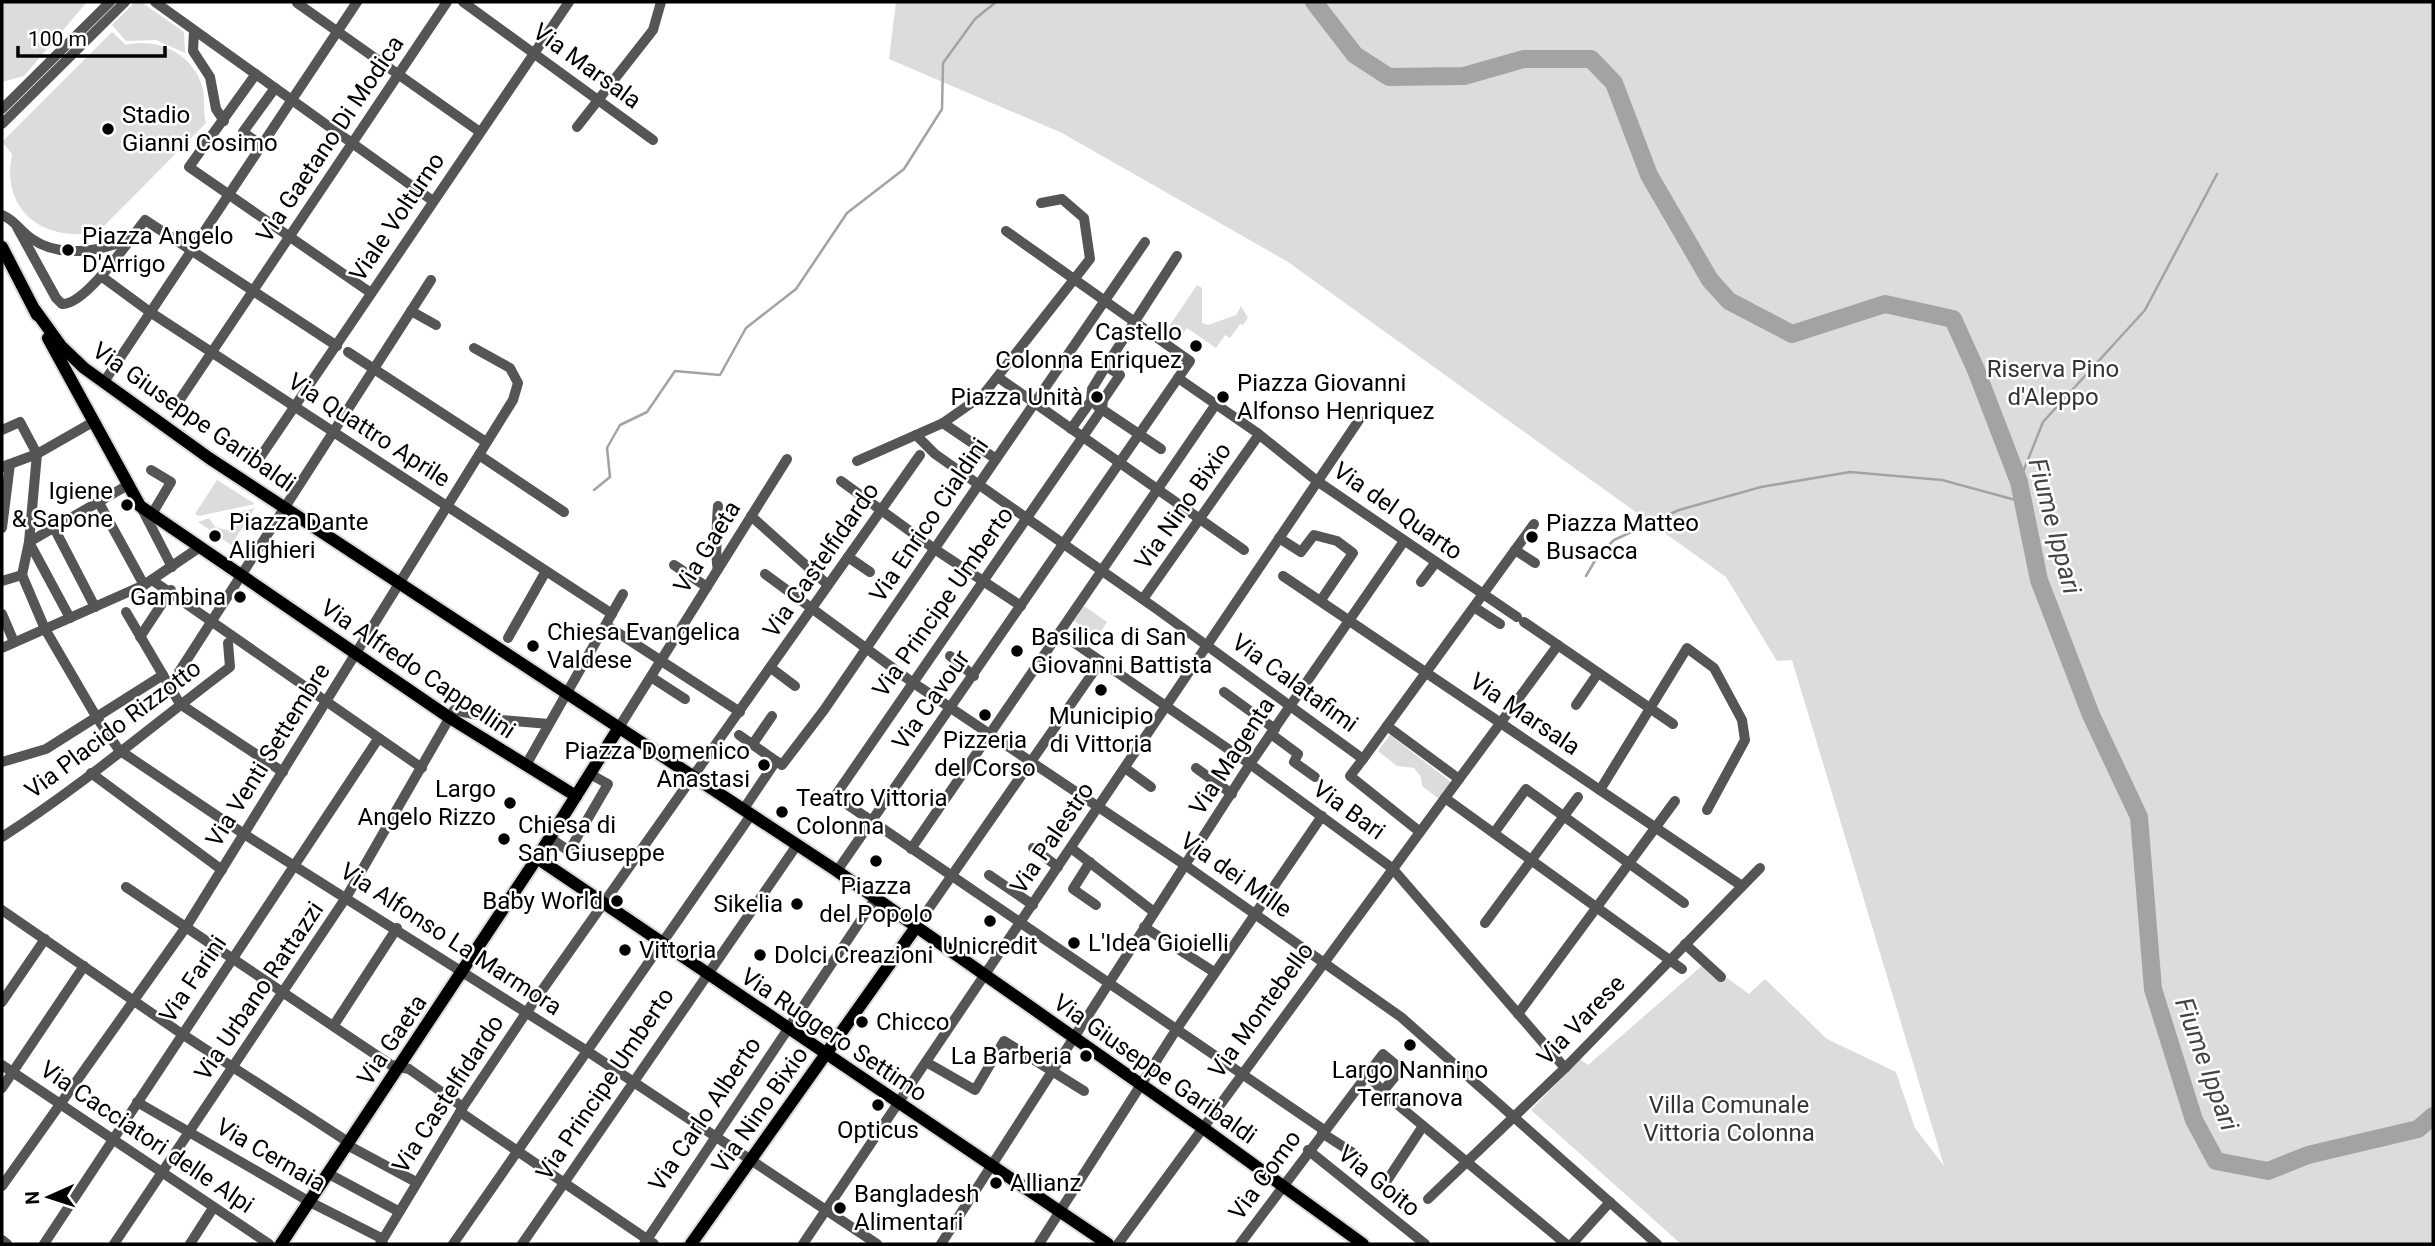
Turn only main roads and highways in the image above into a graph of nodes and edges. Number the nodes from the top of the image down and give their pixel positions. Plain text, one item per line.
1 (2, 247) edge
2 (35, 310) junction
3 (84, 368) junction
4 (68, 378) junction
5 (618, 729) junction
6 (576, 796) junction
7 (537, 858) junction
8 (916, 930) junction
9 (825, 1054) junction
10 (281, 1244) edge
11 (691, 1244) edge
12 (1108, 1244) edge
13 (1363, 1244) edge

1 - 2 main road
2 - 3 main road, Via Giuseppe Garibaldi
2 - 4 main road
3 - 4 main road
3 - 5 main road, Via Giuseppe Garibaldi
4 - 6 main road, Via Alfredo Cappellini
5 - 6 main road, Via Gaeta
5 - 8 main road, Via Giuseppe Garibaldi
6 - 7 main road, Via Gaeta
7 - 9 main road, Via Ruggero Settimo
7 - 10 main road, Via Gaeta
8 - 9 main road, Via Nino Bixio
8 - 13 main road, Via Giuseppe Garibaldi
9 - 11 main road, Via Nino Bixio
9 - 12 main road, Via Ruggero Settimo

